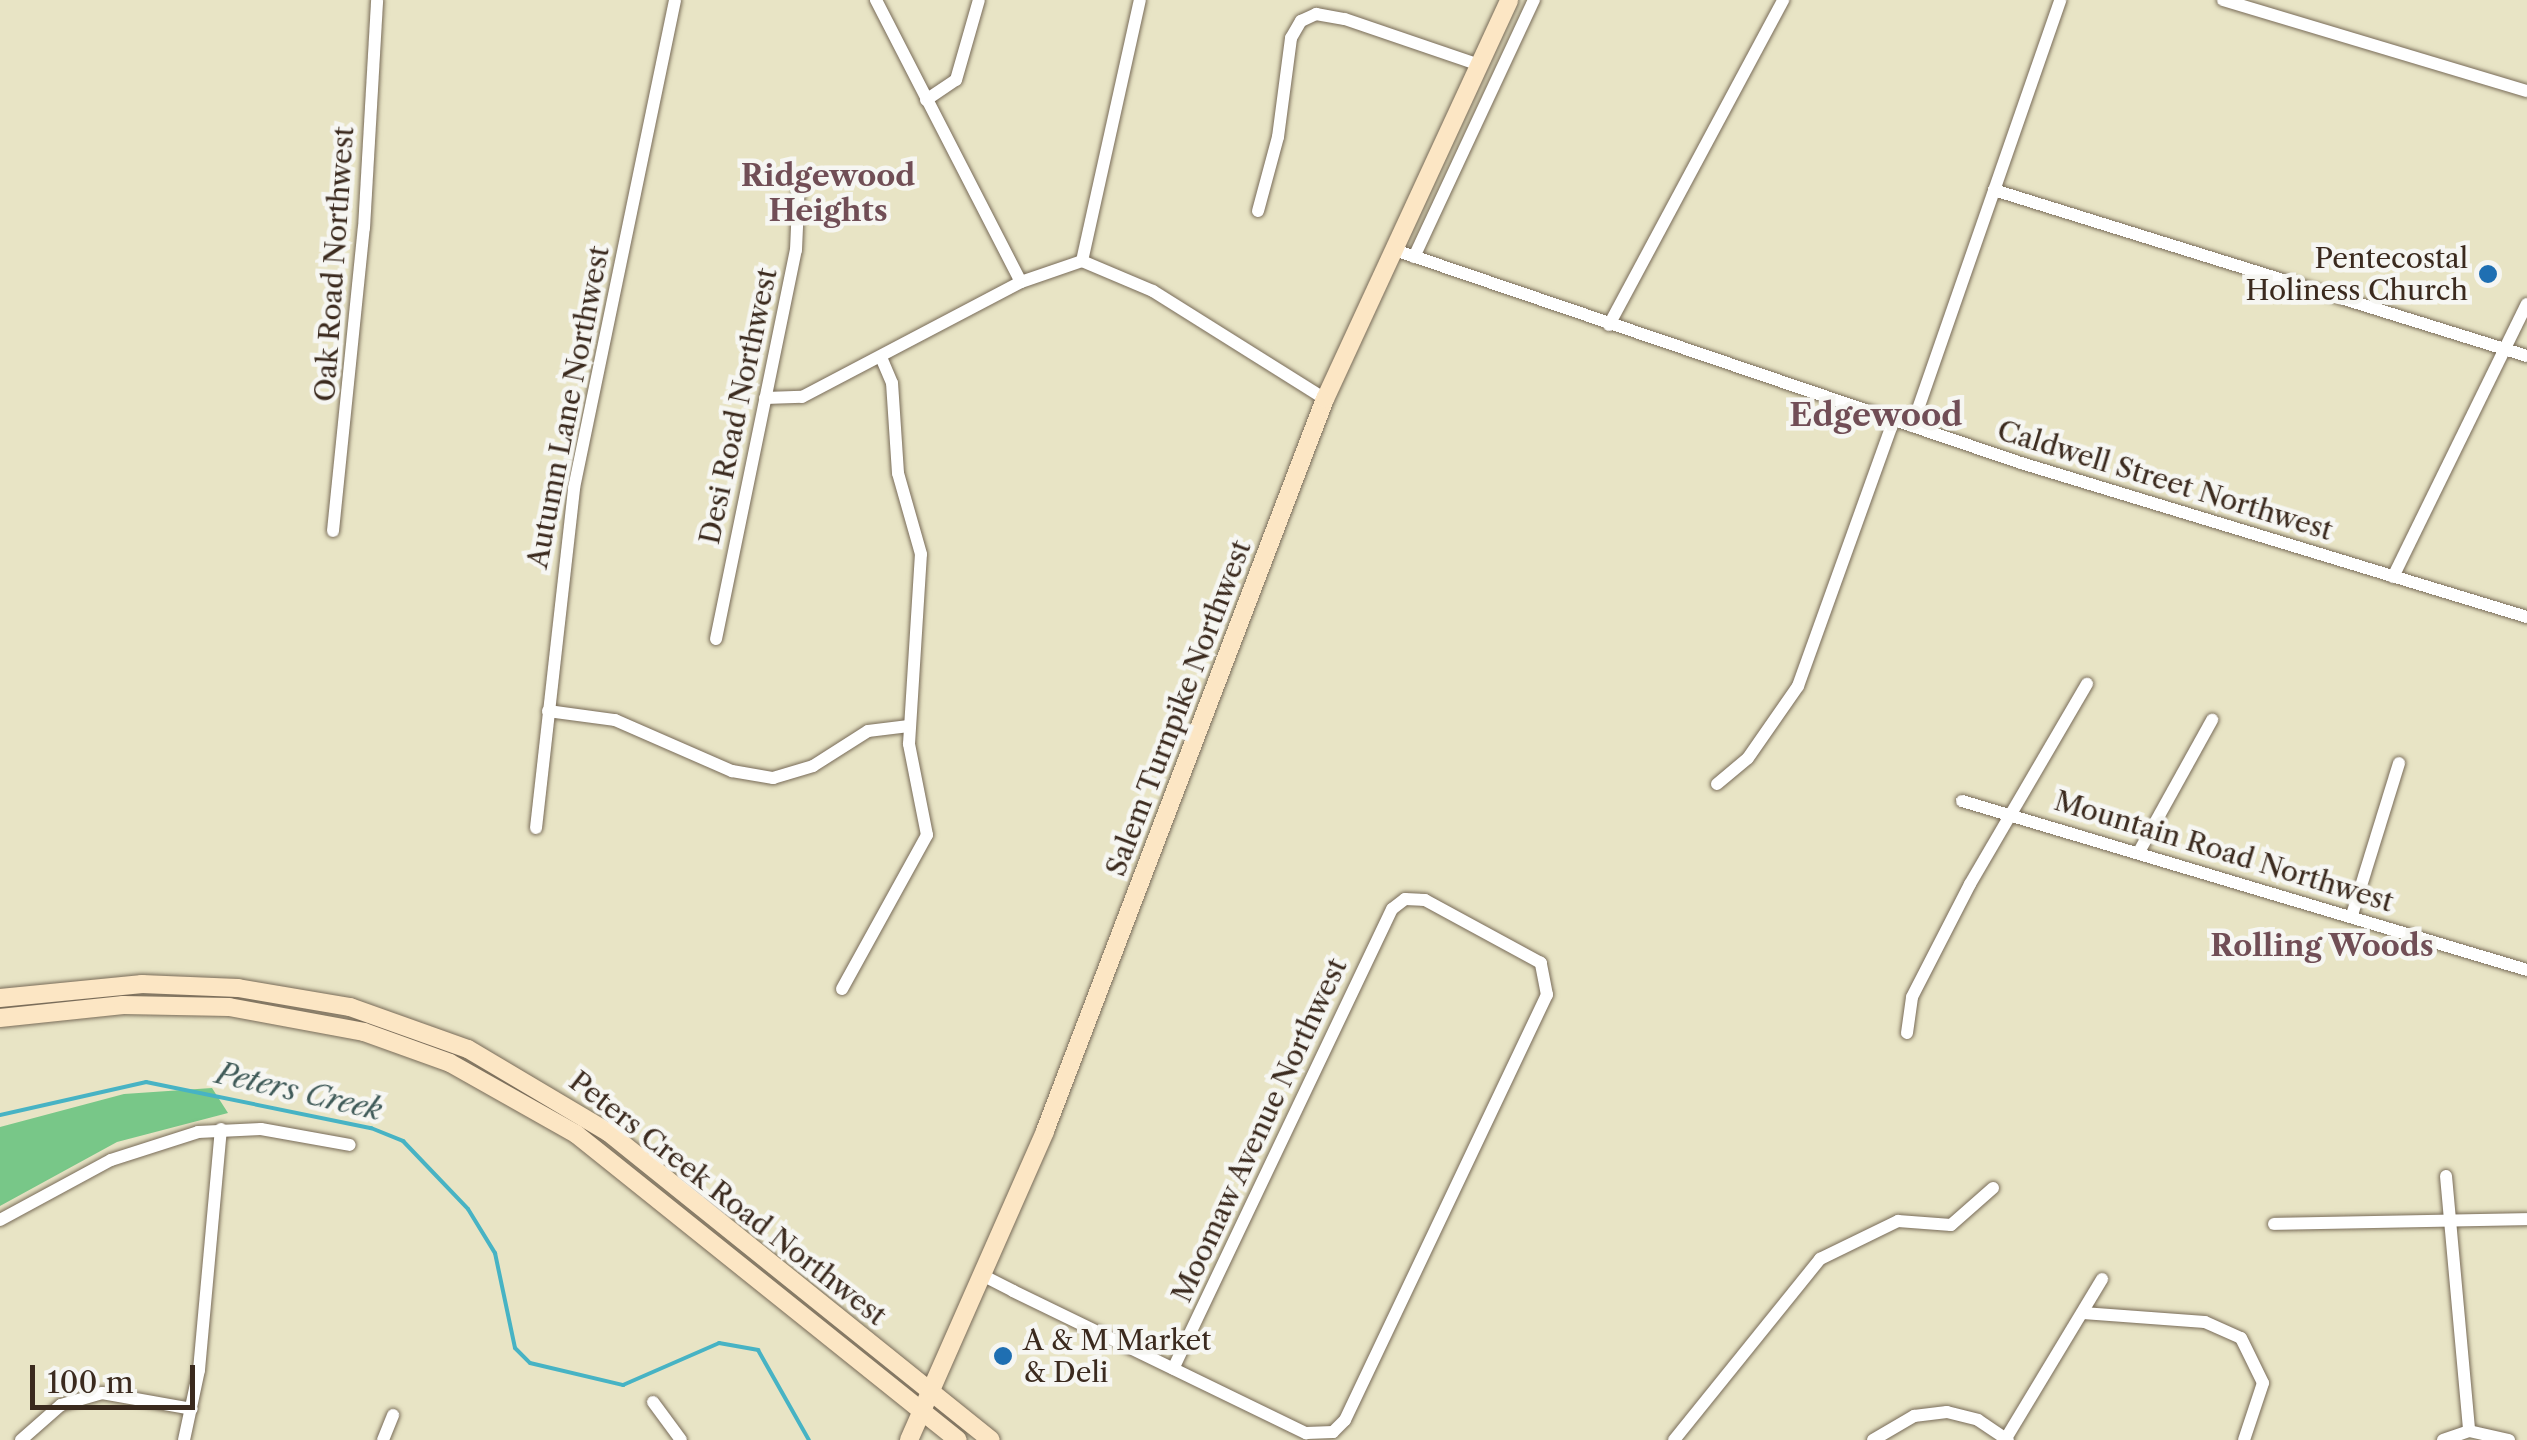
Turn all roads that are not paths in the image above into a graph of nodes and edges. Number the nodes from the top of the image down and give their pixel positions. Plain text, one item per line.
1 (377, 0) edge
2 (675, 0) edge
3 (876, 0) edge
4 (979, 0) edge
5 (1140, 0) edge
6 (1509, 0) edge
7 (1534, 0) edge
8 (1783, 0) edge
9 (2060, 0) edge
10 (2223, 0) edge
11 (1479, 65) junction
12 (2527, 91) edge
13 (926, 100) junction
14 (800, 182) dead end
15 (1994, 190) junction
16 (1258, 212) dead end
17 (1392, 250) junction
18 (1414, 257) junction
19 (1082, 261) junction
20 (1020, 282) junction
21 (2527, 304) edge
22 (1610, 325) junction
23 (2505, 350) junction
24 (2527, 356) edge
25 (882, 357) junction
26 (764, 398) junction
27 (1325, 399) junction
28 (1894, 420) junction
29 (1912, 426) junction
30 (333, 532) dead end
31 (2393, 577) junction
32 (2527, 618) edge
33 (716, 639) dead end
34 (2087, 684) dead end
35 (548, 712) junction
36 (2212, 720) dead end
37 (909, 726) junction
38 (2399, 763) dead end
39 (1717, 784) dead end
40 (1962, 801) dead end
41 (2012, 814) junction
42 (536, 828) dead end
43 (2140, 850) junction
44 (2352, 915) junction
45 (2527, 970) edge
46 (842, 989) dead end
47 (0, 998) edge
48 (0, 1018) edge
49 (1907, 1033) dead end
50 (222, 1130) junction
51 (350, 1145) dead end
52 (2446, 1176) dead end
53 (1993, 1188) dead end
54 (2527, 1219) edge
55 (0, 1220) edge
56 (2448, 1222) junction
57 (2274, 1224) dead end
58 (982, 1275) junction
59 (2102, 1279) dead end
60 (2083, 1312) junction
61 (1173, 1369) junction
62 (930, 1391) junction
63 (653, 1402) dead end
64 (192, 1409) junction
65 (922, 1410) junction
66 (394, 1415) dead end
67 (2469, 1431) junction
68 (21, 1440) edge
69 (184, 1440) edge
70 (383, 1440) edge
71 (681, 1440) edge
72 (909, 1440) edge
73 (958, 1440) edge
74 (991, 1440) edge
75 (1674, 1440) edge
76 (1873, 1440) edge
77 (2006, 1440) edge
78 (2244, 1440) edge
79 (2442, 1440) edge
80 (2509, 1440) edge

1 - 30 street, Oak Road Northwest
2 - 35 street, Autumn Lane Northwest
3 - 13 street
4 - 13 street
5 - 19 street
6 - 11 main road, Salem Turnpike Northwest
7 - 18 street
8 - 22 street
9 - 15 street
10 - 12 street
11 - 16 street
11 - 17 main road, Salem Turnpike Northwest
13 - 20 street
14 - 26 street, Desi Road Northwest
15 - 23 street
15 - 29 street
17 - 18 street, Caldwell Street Northwest
17 - 27 main road, Salem Turnpike Northwest
18 - 22 street, Caldwell Street Northwest
19 - 20 street
19 - 27 street
20 - 25 street
21 - 23 street
22 - 28 street, Caldwell Street Northwest
23 - 24 street
23 - 31 street
25 - 26 street
25 - 37 street
26 - 33 street, Desi Road Northwest
27 - 58 main road, Salem Turnpike Northwest
28 - 29 street, Caldwell Street Northwest
28 - 39 street
29 - 31 street, Caldwell Street Northwest
31 - 32 street, Caldwell Street Northwest
34 - 41 street
35 - 37 street
35 - 42 street, Autumn Lane Northwest
36 - 43 street
37 - 46 street
38 - 44 street
40 - 41 street, Mountain Road Northwest
41 - 43 street, Mountain Road Northwest
41 - 49 street
43 - 44 street, Mountain Road Northwest
44 - 45 street, Mountain Road Northwest
47 - 62 main road, Peters Creek Road Northwest
48 - 65 main road, Peters Creek Road Northwest
50 - 51 street
50 - 55 street
50 - 64 street
52 - 56 street
53 - 75 street
54 - 56 street
56 - 57 street
56 - 67 street
58 - 61 street
58 - 62 main road, Salem Turnpike Northwest
59 - 60 street
60 - 77 street
60 - 78 street
61 - 61 street, Moomaw Avenue Northwest
62 - 65 main road, Salem Turnpike Northwest
62 - 74 main road, Peters Creek Road Northwest
63 - 71 street
64 - 68 street
64 - 69 street
65 - 72 main road, Salem Turnpike Northwest
65 - 73 main road, Peters Creek Road Northwest
66 - 70 street
67 - 79 street
67 - 80 street
76 - 77 street

